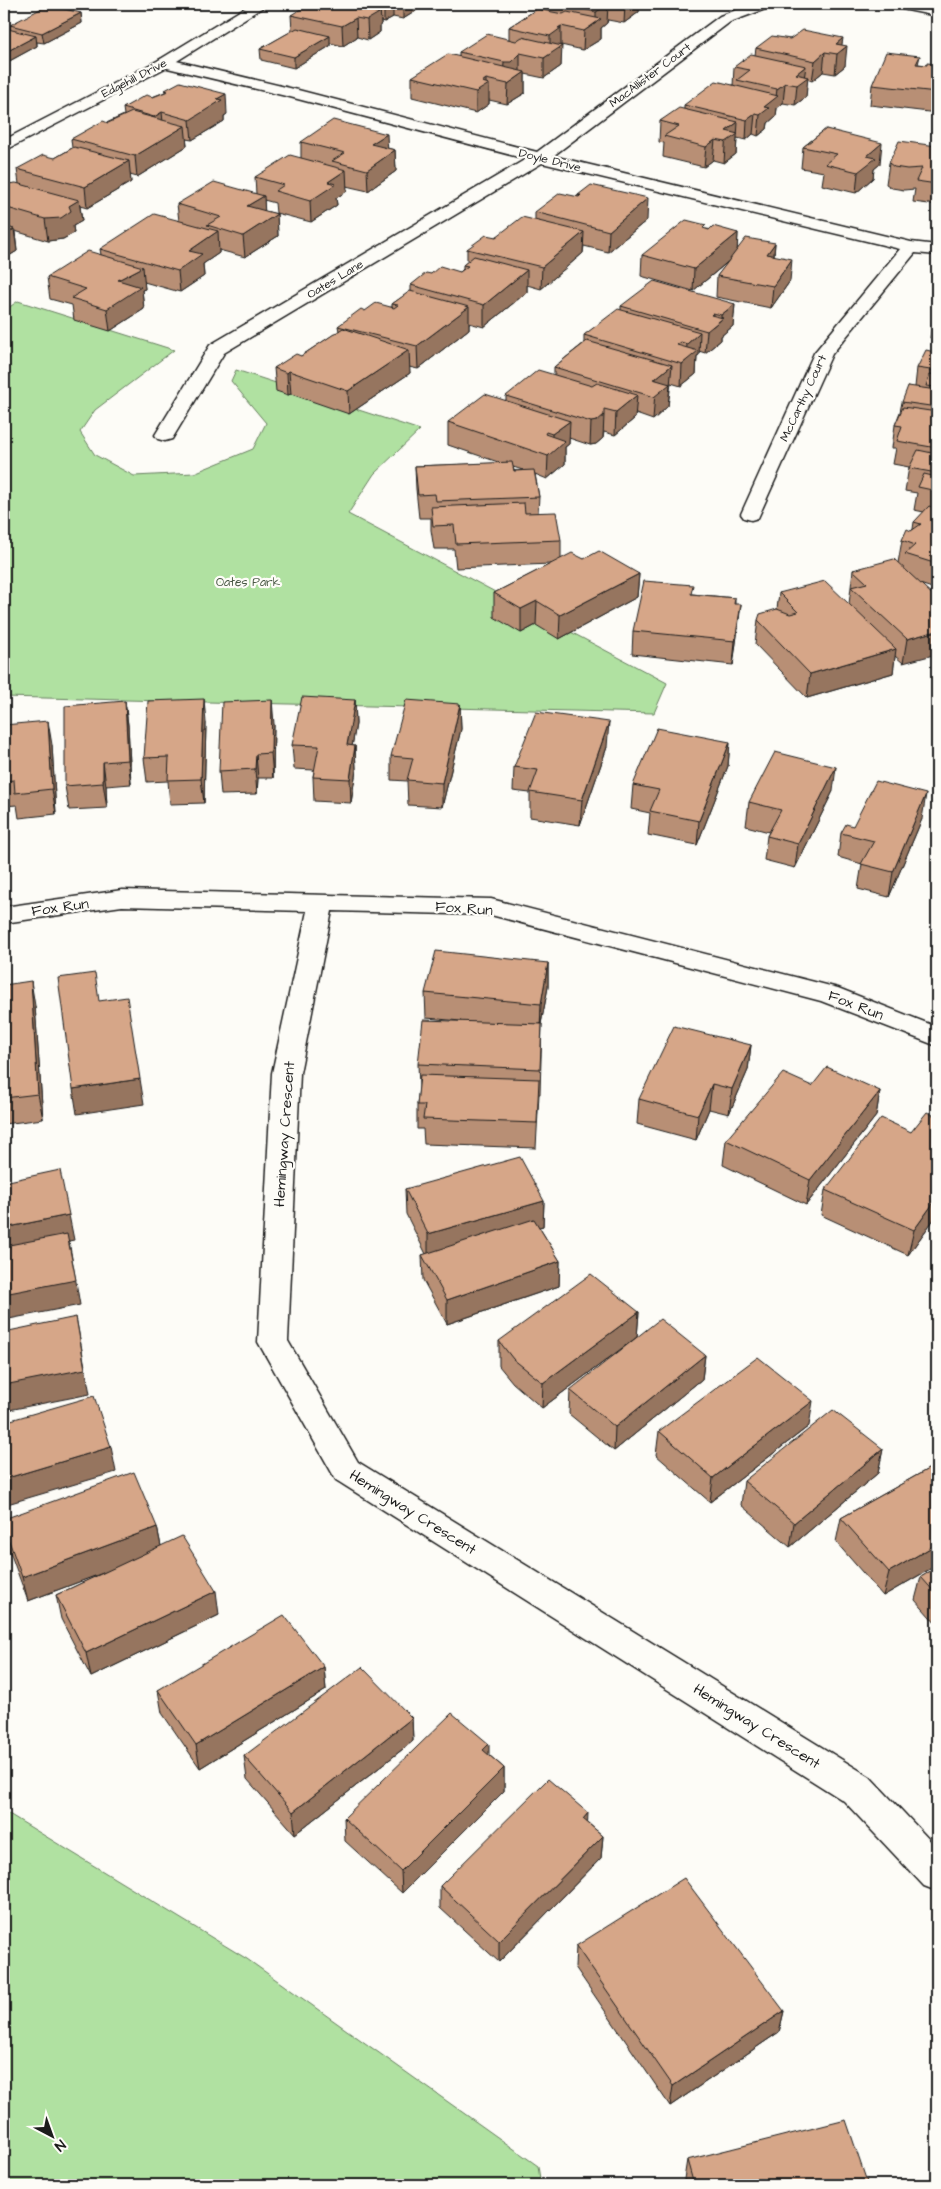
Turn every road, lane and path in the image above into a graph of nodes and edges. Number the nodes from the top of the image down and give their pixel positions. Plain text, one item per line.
1 (261, 4) edge
2 (766, 4) edge
3 (897, 4) edge
4 (932, 11) dead end
5 (164, 63) junction
6 (4, 146) edge
7 (540, 158) junction
8 (911, 247) junction
9 (937, 250) edge
10 (164, 435) dead end
11 (751, 514) dead end
12 (321, 902) junction
13 (4, 915) edge
14 (937, 1038) edge
15 (937, 1874) edge

1 - 5 street, Edgehill Drive
2 - 7 street, MacAllister Court
3 - 4 street
5 - 6 street, Edgehill Drive
5 - 7 street, Doyle Drive
7 - 8 street, Doyle Drive
7 - 10 street, Oates Lane
8 - 9 street, Doyle Drive
8 - 11 street, McCarthy Court
12 - 13 street, Fox Run
12 - 14 street, Fox Run
12 - 15 street, Hemingway Crescent

